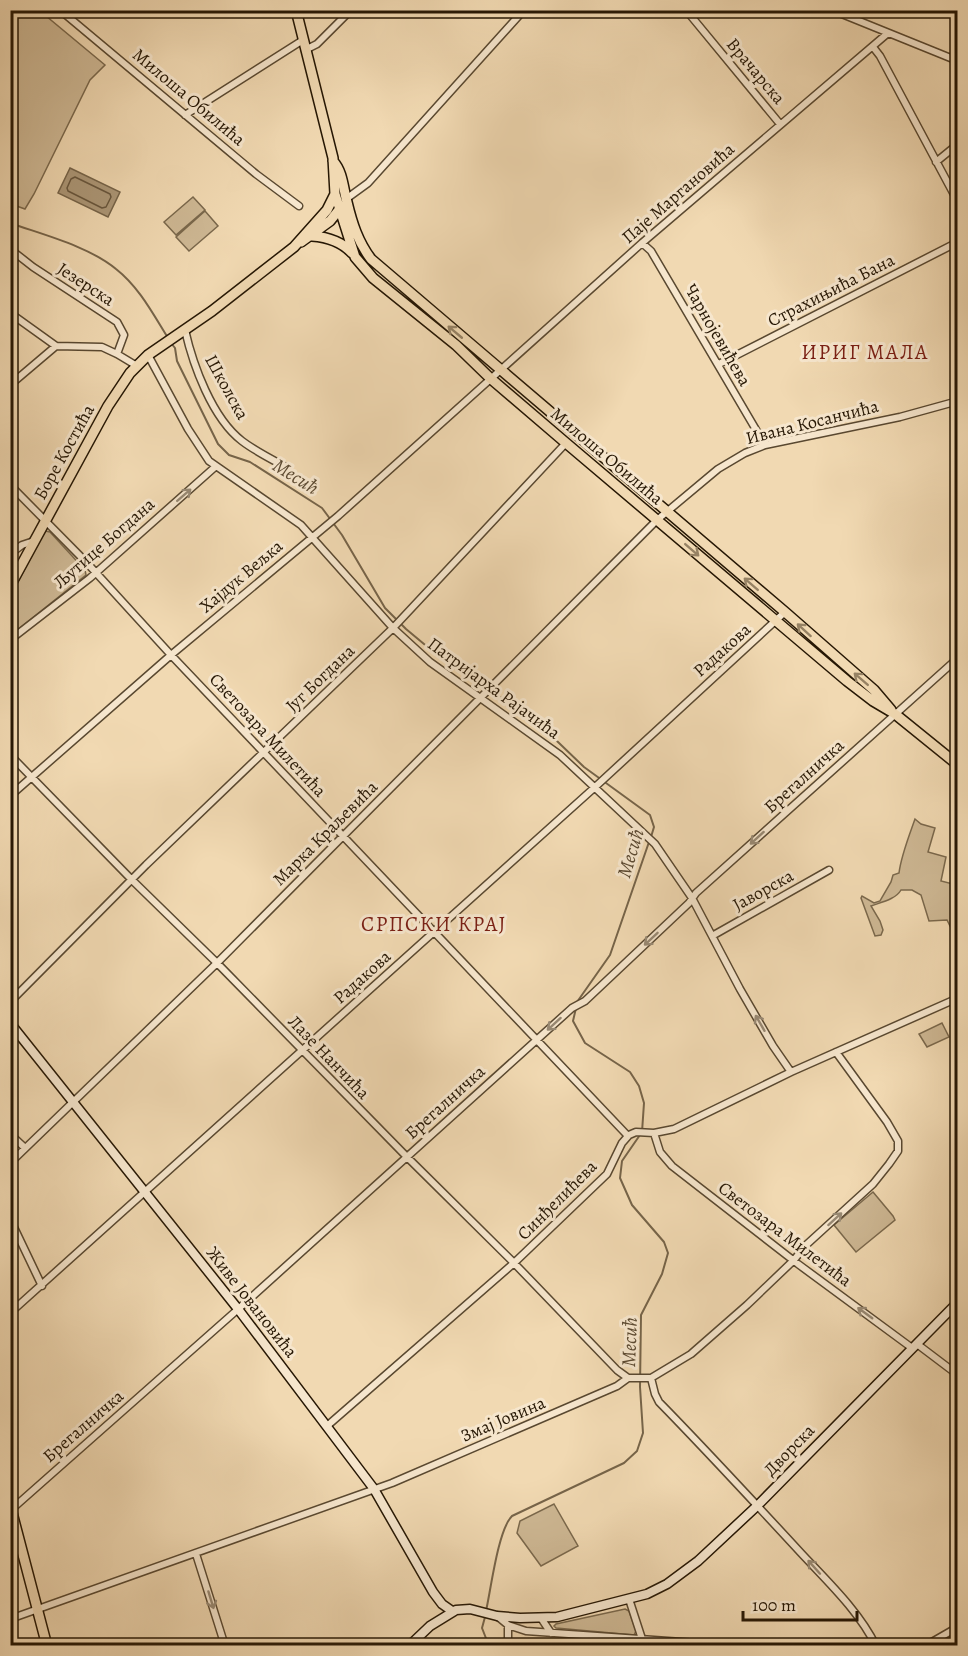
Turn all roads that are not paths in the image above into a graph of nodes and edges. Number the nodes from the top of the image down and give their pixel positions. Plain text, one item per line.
1 (60, 10) edge
2 (296, 10) edge
3 (351, 10) edge
4 (524, 10) edge
5 (686, 10) edge
6 (832, 10) edge
7 (888, 33) junction
8 (303, 40) junction
9 (873, 46) junction
10 (305, 50) junction
11 (957, 61) edge
12 (185, 115) junction
13 (780, 124) junction
14 (957, 144) edge
15 (333, 161) junction
16 (936, 162) junction
17 (335, 194) junction
18 (346, 199) junction
19 (957, 202) edge
20 (299, 206) dead end
21 (340, 211) junction
22 (312, 236) junction
23 (957, 242) edge
24 (642, 243) junction
25 (294, 247) junction
26 (10, 249) edge
27 (355, 257) junction
28 (10, 313) edge
29 (182, 332) junction
30 (56, 346) junction
31 (117, 354) junction
32 (148, 355) junction
33 (718, 364) junction
34 (137, 366) junction
35 (500, 370) junction
36 (490, 378) junction
37 (10, 385) edge
38 (957, 401) edge
39 (566, 444) junction
40 (765, 445) junction
41 (215, 467) junction
42 (286, 467) dead end
43 (10, 485) edge
44 (668, 512) junction
45 (657, 520) junction
46 (45, 522) junction
47 (312, 536) junction
48 (34, 540) junction
49 (10, 554) edge
50 (96, 573) junction
51 (10, 586) edge
52 (785, 612) junction
53 (776, 621) junction
54 (394, 627) junction
55 (10, 640) edge
56 (171, 655) junction
57 (957, 658) edge
58 (481, 699) junction
59 (894, 714) junction
60 (264, 752) junction
61 (10, 755) edge
62 (954, 761) edge
63 (33, 777) junction
64 (594, 788) junction
65 (10, 796) edge
66 (343, 836) junction
67 (829, 870) dead end
68 (132, 880) junction
69 (692, 898) junction
70 (434, 932) junction
71 (712, 936) junction
72 (217, 963) junction
73 (957, 998) edge
74 (10, 1002) edge
75 (10, 1023) edge
76 (536, 1040) junction
77 (303, 1052) junction
78 (836, 1052) junction
79 (791, 1072) junction
80 (73, 1103) junction
81 (651, 1133) junction
82 (10, 1134) edge
83 (628, 1136) junction
84 (25, 1148) junction
85 (407, 1157) junction
86 (10, 1162) edge
87 (144, 1192) junction
88 (10, 1219) edge
89 (794, 1260) junction
90 (514, 1263) junction
91 (42, 1286) junction
92 (957, 1302) edge
93 (238, 1309) junction
94 (10, 1313) edge
95 (914, 1346) junction
96 (957, 1375) edge
97 (631, 1378) junction
98 (649, 1378) junction
99 (327, 1426) junction
100 (374, 1489) junction
101 (758, 1505) junction
102 (11, 1507) edge
103 (196, 1554) junction
104 (628, 1599) junction
105 (38, 1609) junction
106 (452, 1611) junction
107 (494, 1615) junction
108 (541, 1618) junction
109 (10, 1619) edge
110 (508, 1625) junction
111 (957, 1627) edge
112 (551, 1633) junction
113 (645, 1642) edge
114 (718, 1645) edge
115 (47, 1646) edge
116 (225, 1646) edge
117 (409, 1646) edge
118 (508, 1646) edge
119 (739, 1646) edge
120 (876, 1646) edge
121 (925, 1646) edge

1 - 12 street, Милоша Обилића
2 - 8 main road
3 - 10 street
4 - 18 street
5 - 13 street, Врачарска
6 - 7 street
7 - 9 street, Паје Маргановића
7 - 11 street
8 - 10 main road
8 - 12 street
9 - 13 street, Паје Маргановића
9 - 16 street
10 - 15 main road
12 - 20 street, Милоша Обилића
13 - 24 street, Паје Маргановића
14 - 16 street
15 - 17 main road, Милоша Обилића
15 - 18 main road, Милоша Обилића
16 - 19 street
17 - 18 main road
17 - 21 main road, Милоша Обилића
17 - 25 main road
18 - 21 main road
35 -> 18 main road, Милоша Обилића
21 - 22 main road
21 - 27 main road, Милоша Обилића
22 - 25 main road
22 - 27 main road
23 - 33 street, Страхињића Бана
24 - 33 street, Чарнојевићева
24 - 35 street, Паје Маргановића
25 - 29 main road
26 - 31 street, Језерска
27 - 36 main road, Милоша Обилића
28 - 30 street
29 - 32 main road, Боре Костића
29 - 42 street, Школска
30 - 31 street
30 - 37 street
31 - 34 street
32 - 34 main road, Боре Костића
32 - 41 street, Патријарха Рајачића
33 - 40 street, Чарнојевићева
34 - 46 main road, Боре Костића
35 - 36 street, Паје Маргановића
35 - 44 main road, Милоша Обилића
36 - 39 main road, Милоша Обилића
36 - 47 street, Хајдук Вељка
38 - 40 street, Ивана Косанчића
39 - 45 main road, Милоша Обилића
39 - 54 street, Југ Богдана
40 - 44 street, Ивана Косанчића
41 - 47 street, Патријарха Рајачића
50 -> 41 street, Љутице Богдана
43 - 46 street, Светозара Милетића
44 - 45 street, Ивана Косанчића
52 -> 44 main road, Милоша Обилића
45 -> 53 main road, Милоша Обилића
45 - 58 street, Марка Краљевића
46 - 48 main road, Боре Костића
46 - 50 street, Светозара Милетића
47 - 54 street, Патријарха Рајачића
47 - 56 street, Хајдук Вељка
48 - 49 street
48 - 51 main road, Боре Костића
50 - 55 street, Љутице Богдана
50 - 56 street, Светозара Милетића
52 - 53 street, Радакова
59 -> 52 main road, Милоша Обилића
53 - 59 main road, Милоша Обилића
53 - 64 street, Радакова
54 - 58 street, Патријарха Рајачића
54 - 60 street, Југ Богдана
56 - 60 street, Светозара Милетића
56 - 63 street, Хајдук Вељка
57 - 59 street, Брегалничка
58 - 64 street, Патријарха Рајачића
58 - 66 street, Марка Краљевића
59 - 62 main road, Милоша Обилића
59 -> 69 street, Брегалничка
60 - 66 street, Светозара Милетића
60 - 68 street, Југ Богдана
61 - 63 street, Лазе Нанчића
63 - 65 street, Хајдук Вељка
63 - 68 street, Лазе Нанчића
64 - 69 street, Патријарха Рајачића
64 - 70 street, Радакова
66 - 70 street, Светозара Милетића
66 - 72 street, Марка Краљевића
67 - 71 street, Јаворска
68 - 72 street, Лазе Нанчића
68 - 74 street, Југ Богдана
69 - 71 street, Патријарха Рајачића
69 -> 76 street, Брегалничка
70 - 76 street, Светозара Милетића
70 - 77 street, Радакова
79 -> 71 street, Патријарха Рајачића
72 - 77 street, Лазе Нанчића
72 - 80 street, Марка Краљевића
73 - 78 street
75 - 80 street, Живе Јовановића
76 - 83 street, Светозара Милетића
76 - 85 street, Брегалничка
77 - 85 street, Лазе Нанчића
77 - 87 street, Радакова
78 - 79 street
89 -> 78 street
79 - 81 street
80 - 84 street, Марка Краљевића
80 - 87 street, Живе Јовановића
81 - 83 street
81 - 89 street, Светозара Милетића
82 - 84 street
83 - 90 street, Синђелићева
84 - 86 street, Марка Краљевића
85 - 90 street, Лазе Нанчића
85 - 93 street, Брегалничка
87 - 91 street, Радакова
87 - 93 street, Живе Јовановића
88 - 91 street
95 -> 89 street, Светозара Милетића
89 - 98 street
90 - 97 street, Лазе Нанчића
90 - 99 street, Синђелићева
91 - 94 street, Радакова
92 - 95 street, Дворска
93 - 99 street, Живе Јовановића
93 - 102 street, Брегалничка
95 - 96 street, Светозара Милетића
95 - 101 street, Дворска
97 - 98 street, Змај Јовина
97 - 100 street, Змај Јовина
98 - 101 street
99 - 100 street, Живе Јовановића
100 - 103 street, Змај Јовина
100 - 106 street, Живе Јовановића
101 - 104 street, Дворска
120 -> 101 street
102 - 105 main road
103 - 105 street, Змај Јовина
103 -> 116 street
104 - 108 street, Дворска
104 - 113 street
105 - 109 street, Змај Јовина
105 - 115 main road
106 - 107 street, Дворска
106 - 117 street
107 - 108 street, Дворска
107 - 110 street
108 - 112 street
110 - 112 street
110 - 118 street
111 - 121 street
112 - 113 street
113 - 114 street
114 - 119 street

